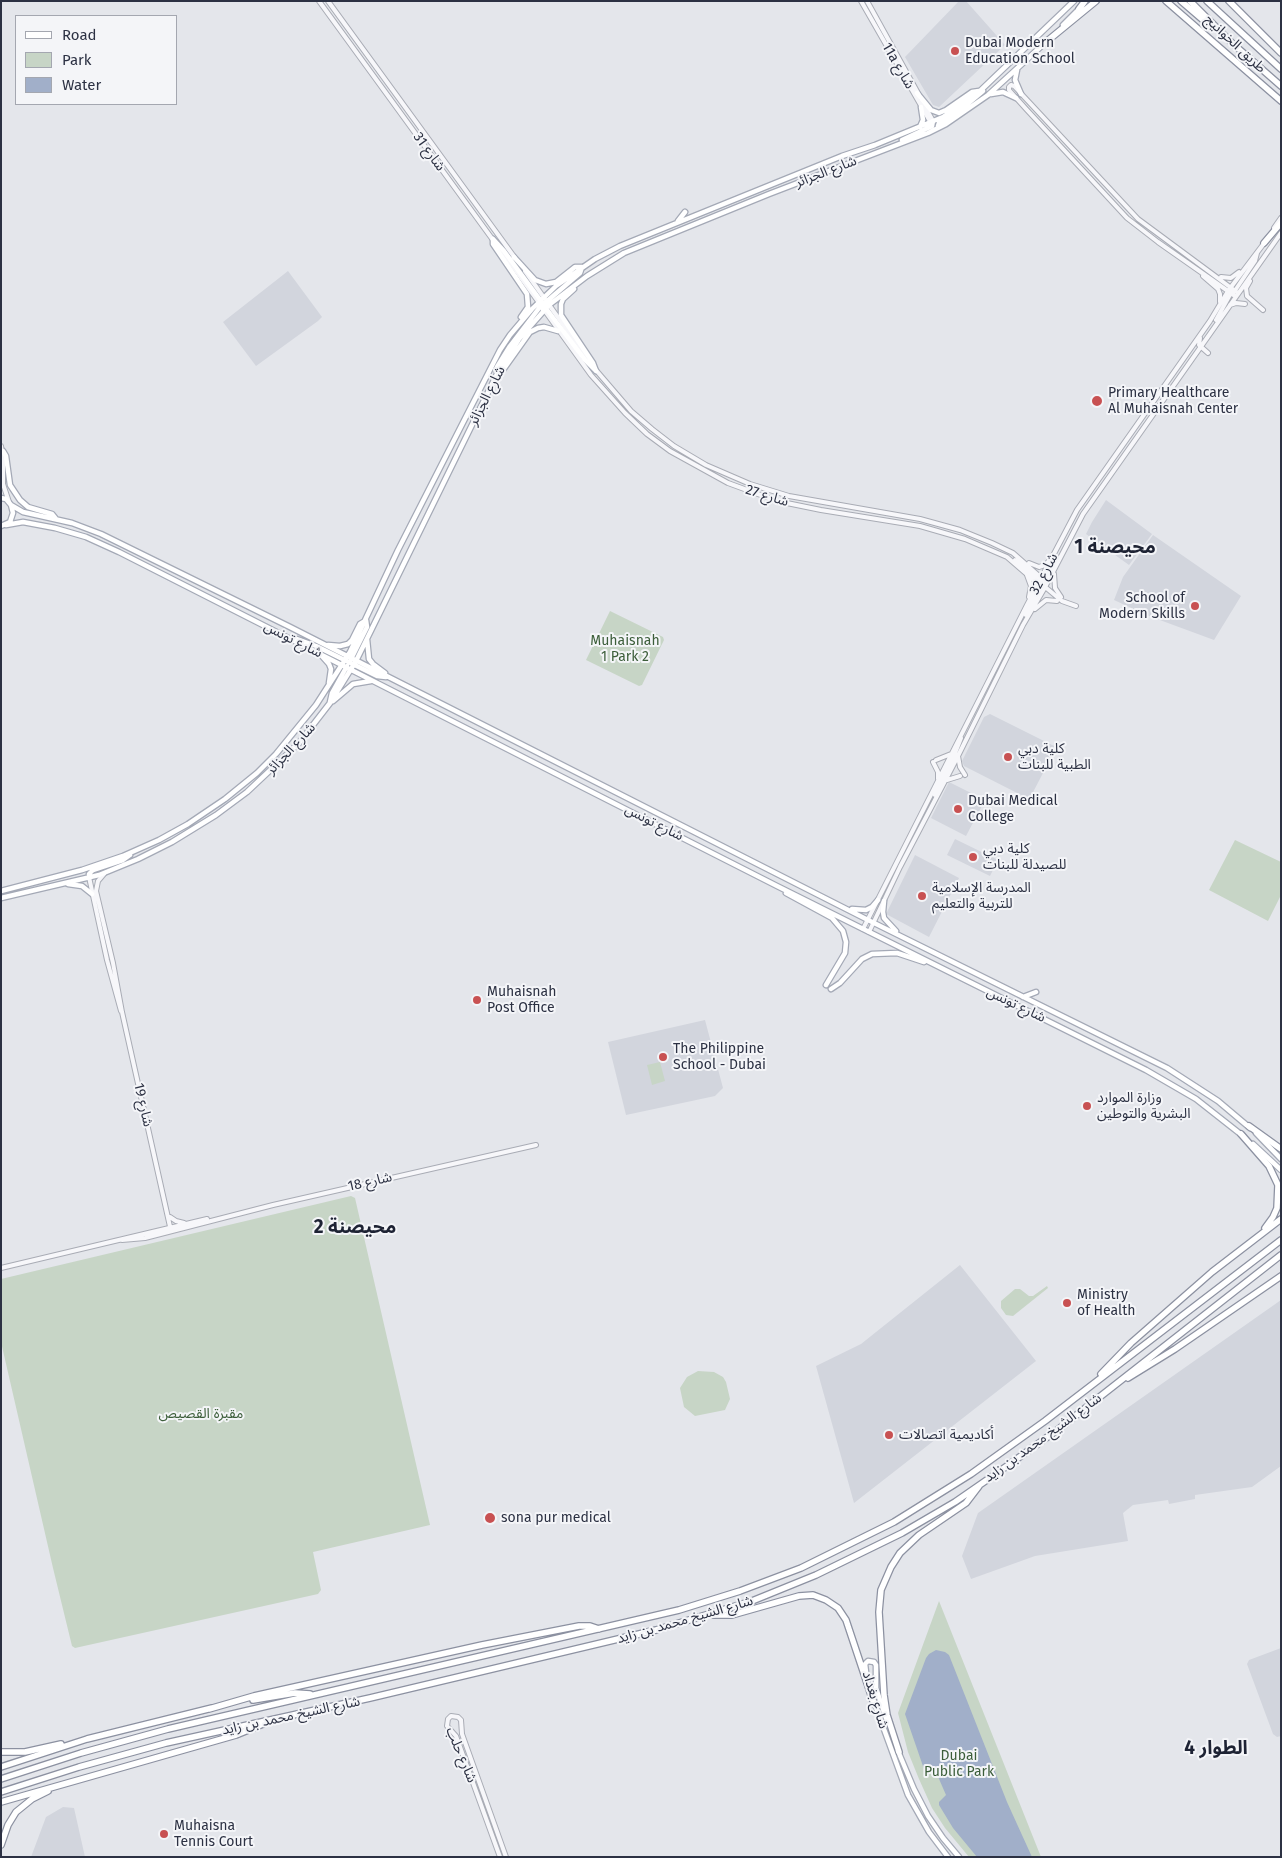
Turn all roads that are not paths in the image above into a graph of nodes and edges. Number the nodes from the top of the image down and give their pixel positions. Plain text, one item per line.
1 (319, 1) edge
2 (328, 1) edge
3 (864, 1) edge
4 (1074, 1) edge
5 (1086, 1) edge
6 (1096, 1) edge
7 (1166, 1) edge
8 (1170, 1) edge
9 (1181, 1) edge
10 (1190, 1) edge
11 (1207, 1) edge
12 (1229, 2) edge
13 (1079, 9) joint
14 (1178, 11) junction
15 (1046, 42) junction
16 (1232, 43) junction
17 (1281, 53) edge
18 (1019, 67) junction
19 (1281, 69) edge
20 (987, 84) junction
21 (1281, 86) edge
22 (980, 91) junction
23 (918, 93) junction
24 (1021, 94) junction
25 (988, 96) junction
26 (1016, 98) junction
27 (1281, 101) edge
28 (921, 107) junction
29 (932, 123) junction
30 (920, 127) junction
31 (939, 128) junction
32 (896, 145) junction
33 (796, 184) junction
34 (802, 186) dead end
35 (685, 212) dead end
36 (1281, 218) edge
37 (678, 221) junction
38 (1281, 223) edge
39 (1281, 232) edge
40 (502, 235) dead end
41 (493, 239) junction
42 (503, 241) junction
43 (1264, 243) junction
44 (1257, 252) junction
45 (514, 257) junction
46 (609, 262) junction
47 (615, 263) dead end
48 (1248, 264) junction
49 (582, 267) junction
50 (1198, 270) junction
51 (1212, 272) junction
52 (1253, 272) junction
53 (587, 276) junction
54 (1233, 292) junction
55 (1220, 302) junction
56 (544, 304) junction
57 (1245, 304) dead end
58 (1228, 306) junction
59 (1263, 310) dead end
60 (1210, 321) junction
61 (1213, 327) junction
62 (558, 331) junction
63 (510, 335) junction
64 (1199, 347) junction
65 (1208, 353) dead end
66 (585, 368) junction
67 (596, 371) junction
68 (496, 374) junction
69 (586, 374) dead end
70 (486, 375) junction
71 (480, 377) dead end
72 (609, 386) junction
73 (614, 386) dead end
74 (477, 415) junction
75 (478, 425) dead end
76 (2, 448) edge
77 (1, 498) edge
78 (10, 503) junction
79 (56, 519) junction
80 (4, 525) edge
81 (406, 526) dead end
82 (406, 535) junction
83 (1058, 548) junction
84 (1054, 556) junction
85 (1007, 557) junction
86 (1019, 558) junction
87 (1055, 567) junction
88 (1027, 573) junction
89 (1043, 584) junction
90 (391, 597) dead end
91 (1061, 597) dead end
92 (384, 600) junction
93 (1057, 601) dead end
94 (1027, 605) junction
95 (1076, 606) dead end
96 (1030, 614) junction
97 (366, 620) junction
98 (1023, 625) junction
99 (367, 636) junction
100 (287, 637) junction
101 (321, 643) junction
102 (318, 652) junction
103 (349, 663) junction
104 (387, 676) junction
105 (375, 681) junction
106 (327, 689) junction
107 (330, 703) junction
108 (961, 736) junction
109 (951, 754) junction
110 (958, 756) junction
111 (946, 765) junction
112 (951, 771) junction
113 (938, 781) junction
114 (945, 782) junction
115 (931, 806) junction
116 (131, 853) junction
117 (106, 872) junction
118 (88, 878) junction
119 (64, 884) junction
120 (777, 886) junction
121 (3, 890) edge
122 (92, 894) junction
123 (1, 898) edge
124 (878, 900) junction
125 (884, 901) junction
126 (841, 906) junction
127 (868, 920) junction
128 (874, 923) junction
129 (863, 929) junction
130 (869, 932) junction
131 (902, 937) junction
132 (930, 963) junction
133 (826, 985) dead end
134 (831, 989) dead end
135 (1036, 992) dead end
136 (1023, 996) junction
137 (121, 1011) junction
138 (1249, 1126) junction
139 (1241, 1134) junction
140 (535, 1144) dead end
141 (1281, 1149) edge
142 (1281, 1159) edge
143 (1281, 1170) edge
144 (169, 1218) junction
145 (214, 1219) junction
146 (1281, 1219) edge
147 (186, 1223) junction
148 (172, 1229) junction
149 (161, 1230) junction
150 (1256, 1237) junction
151 (122, 1240) junction
152 (1281, 1240) edge
153 (1281, 1255) edge
154 (1, 1268) edge
155 (1281, 1276) edge
156 (1093, 1383) junction
157 (1117, 1384) junction
158 (980, 1484) junction
159 (712, 1614) junction
160 (599, 1629) junction
161 (312, 1695) junction
162 (873, 1701) junction
163 (209, 1709) junction
164 (273, 1719) junction
165 (87, 1739) junction
166 (1, 1752) edge
167 (899, 1752) junction
168 (1, 1767) edge
169 (1, 1779) edge
170 (60, 1786) junction
171 (1, 1792) edge
172 (1, 1802) edge
173 (1, 1845) edge
174 (500, 1857) edge
175 (506, 1857) edge
176 (948, 1857) edge
177 (959, 1857) edge

1 - 41 street, شارع 31
2 - 42 street, شارع 31
3 - 23 street, 11a شارع
3 - 28 street, 11a شارع
4 - 20 main road, شارع الجزائر
5 - 13 highway
6 - 15 highway
7 - 14 highway
8 - 14 highway
9 - 16 highway
10 - 16 highway, طريق الخوانيج
11 - 19 highway, طريق الخوانيج
12 - 17 highway
13 - 15 main road, شارع الجزائر
14 - 27 highway
15 - 18 main road, شارع الجزائر
16 - 21 highway, طريق الخوانيج
18 - 24 main road
18 - 25 main road, شارع الجزائر
20 - 22 main road, شارع الجزائر
20 - 31 main road
22 - 23 main road
22 - 29 main road, شارع الجزائر
23 - 29 street, 11a شارع
24 - 26 street
24 - 51 street
25 - 26 main road
25 - 31 main road, شارع الجزائر
26 - 50 street
28 - 29 street, 11a شارع
28 - 30 main road
29 - 30 main road, شارع الجزائر
29 - 31 street, 11a شارع
29 - 32 main road
30 - 37 main road, شارع الجزائر
31 - 32 main road, شارع الجزائر
32 - 33 main road, شارع الجزائر
33 - 34 main road
33 - 46 main road, شارع الجزائر
35 - 37 main road
36 - 43 street, شارع 32
37 - 49 main road, شارع الجزائر
38 - 43 highway
39 - 52 street, شارع 32
40 - 42 street
41 - 56 main road
41 - 63 main road
42 - 45 street, شارع 31
43 - 44 street, شارع 32
44 - 48 street, شارع 32
44 - 54 street
45 - 49 main road
45 - 56 street, شارع 31
46 - 47 main road
46 - 53 main road, شارع الجزائر
48 - 51 street
48 - 54 street, شارع 32
49 - 56 main road, شارع الجزائر
50 - 54 street
50 - 55 street
51 - 54 street
52 - 54 street, شارع 32
52 - 59 street
53 - 56 main road, شارع الجزائر
53 - 67 main road
54 - 55 street, شارع 32
54 - 58 street, شارع 32
54 - 61 street
55 - 60 street, شارع 32
56 - 62 street, شارع 27
56 - 63 main road, شارع الجزائر
56 - 67 main road
56 - 68 main road, شارع الجزائر
57 - 58 street
58 - 61 street, شارع 32
60 - 64 street
60 - 83 street, شارع 32
61 - 64 street, شارع 32
62 - 66 street, شارع 27
62 - 68 main road
63 - 70 main road, شارع الجزائر
64 - 65 street
64 - 87 street, شارع 32
66 - 69 street
66 - 85 street, شارع 27
67 - 72 street, شارع 27
68 - 74 main road, شارع الجزائر
70 - 71 main road
70 - 82 main road, شارع الجزائر
72 - 73 street
72 - 86 street, شارع 27
74 - 75 main road
74 - 92 main road, شارع الجزائر
76 - 78 street
76 - 79 main road
77 - 78 main road, شارع تونس
78 - 79 main road, شارع تونس
78 - 80 main road
79 - 101 main road, شارع تونس
80 - 100 main road, شارع تونس
81 - 82 main road
82 - 97 main road, شارع الجزائر
83 - 84 street, شارع 32
83 - 89 street
84 - 86 street
84 - 89 street, شارع 32
85 - 88 street, شارع 27
85 - 89 street
86 - 89 street, شارع 27
87 - 89 street, شارع 32
87 - 91 street
88 - 89 street, شارع 27
88 - 94 street
89 - 94 street, شارع 32
89 - 95 street
89 - 96 street, شارع 32
89 - 98 street
90 - 92 main road
92 - 99 main road, شارع الجزائر
93 - 96 street
94 - 108 street, شارع 32
96 - 98 street, شارع 32
97 - 101 main road
97 - 103 main road, شارع الجزائر
98 - 110 street, شارع 32
99 - 103 main road, شارع الجزائر
99 - 104 main road
100 - 102 main road, شارع تونس
100 - 103 main road
101 - 103 main road, شارع تونس
102 - 103 main road, شارع تونس
102 - 106 main road
103 - 104 main road
103 - 105 main road, شارع تونس
103 - 106 main road, شارع الجزائر
103 - 107 main road, شارع الجزائر
104 - 126 main road, شارع تونس
105 - 107 main road
105 - 120 main road, شارع تونس
106 - 116 main road, شارع الجزائر
107 - 117 main road, شارع الجزائر
108 - 109 street, شارع 32
108 - 112 street
109 - 111 street, شارع 32
109 - 113 street
110 - 112 street, شارع 32
110 - 114 street
111 - 113 street, شارع 32
111 - 115 street
112 - 114 street, شارع 32
113 - 124 street, شارع 32
114 - 115 street, شارع 32
115 - 125 street, شارع 32
116 - 118 main road
116 - 121 main road, شارع الجزائر
117 - 118 main road, شارع الجزائر
117 - 137 street, شارع 19
118 - 119 main road, شارع الجزائر
118 - 122 street, شارع 19
119 - 122 main road
119 - 123 main road, شارع الجزائر
120 - 129 main road, شارع تونس
120 - 133 main road
122 - 137 street, شارع 19
124 - 126 main road
124 - 127 street, شارع 32
125 - 128 street, شارع 32
125 - 131 main road
126 - 127 main road, شارع تونس
127 - 128 main road, شارع تونس
127 - 129 street, شارع 32
128 - 130 street, شارع 32
128 - 131 main road, شارع تونس
129 - 130 main road, شارع تونس
130 - 132 main road, شارع تونس
131 - 136 main road, شارع تونس
132 - 134 main road
132 - 139 main road, شارع تونس
135 - 136 main road
136 - 138 main road, شارع تونس
137 - 144 street, شارع 19
138 - 141 highway
138 - 142 main road, شارع تونس
139 - 143 main road, شارع تونس
139 - 150 highway
140 - 145 street, شارع 18
144 - 147 street
144 - 148 street, شارع 19
144 - 149 street
145 - 147 street, شارع 18
145 - 148 street, شارع 18
146 - 150 highway
147 - 148 street, شارع 18
148 - 149 street, شارع 18
148 - 151 street, شارع 18
149 - 151 street, شارع 18
150 - 156 highway
151 - 154 street, شارع 18
152 - 156 highway, شارع الشيخ محمد بن زايد
153 - 157 highway, شارع الشيخ محمد بن زايد
155 - 157 highway
156 - 160 highway, شارع الشيخ محمد بن زايد
157 - 158 highway, شارع الشيخ محمد بن زايد
158 - 159 highway, شارع الشيخ محمد بن زايد
158 - 167 highway
159 - 162 highway
159 - 164 highway, شارع الشيخ محمد بن زايد
160 - 161 highway, شارع الشيخ محمد بن زايد
160 - 163 highway
161 - 163 highway
161 - 169 highway, شارع الشيخ محمد بن زايد
162 - 167 main road, شارع بغداد
162 - 176 main road, شارع بغداد
163 - 165 highway
164 - 170 highway
164 - 171 highway, شارع الشيخ محمد بن زايد
165 - 166 highway
165 - 168 highway
167 - 177 main road, شارع بغداد
170 - 172 highway
170 - 173 highway
174 - 175 street, شارع حلب

